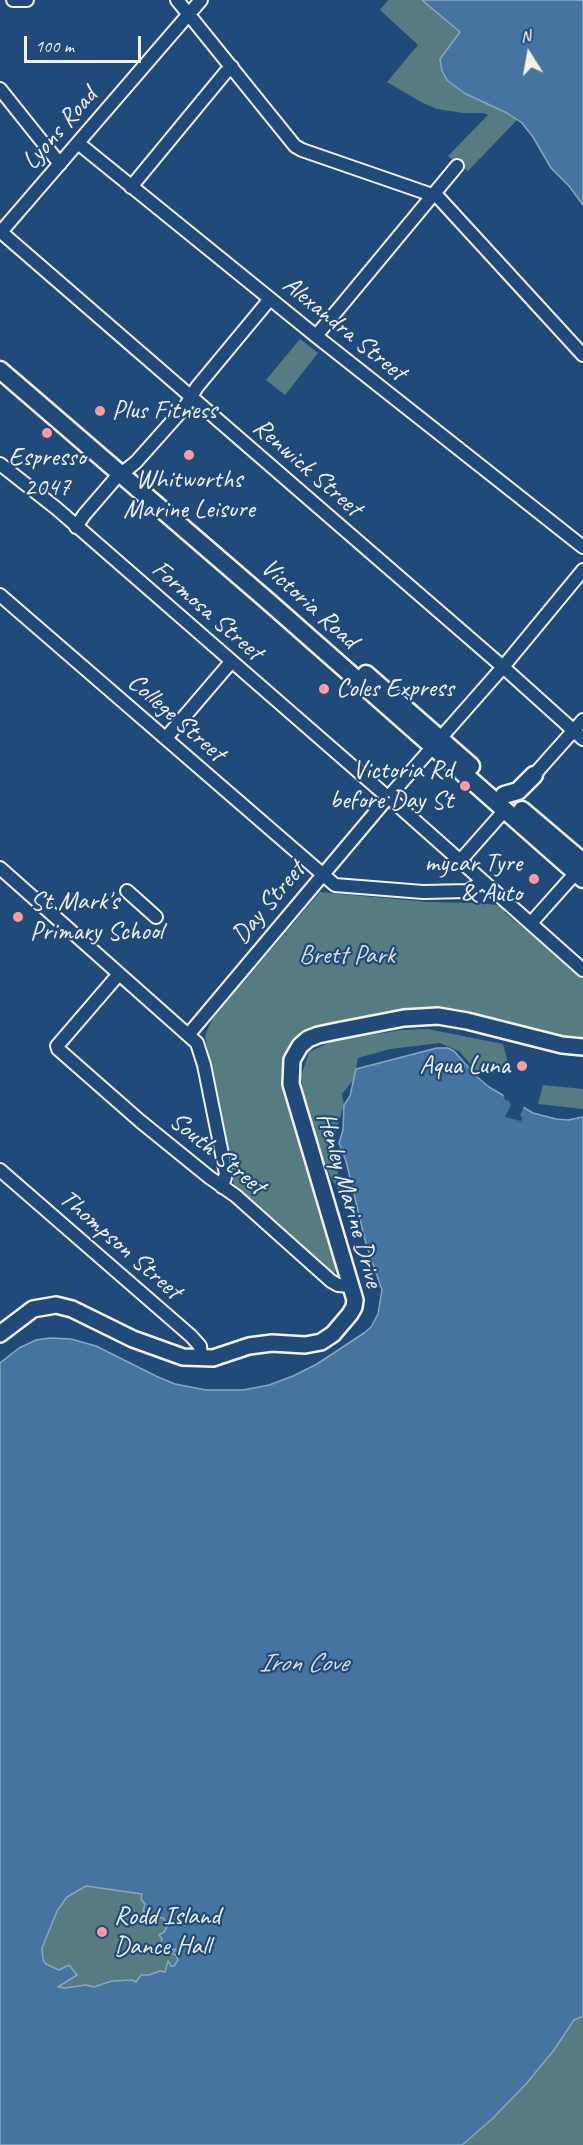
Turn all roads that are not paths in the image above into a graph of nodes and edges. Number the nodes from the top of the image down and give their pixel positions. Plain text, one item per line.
1 (13, 0) edge
2 (27, 0) edge
3 (177, 0) edge
4 (201, 0) edge
5 (189, 14) junction
6 (232, 68) junction
7 (0, 89) edge
8 (78, 144) junction
9 (60, 164) junction
10 (458, 166) dead end
11 (131, 187) junction
12 (432, 195) junction
13 (1, 233) edge
14 (270, 299) junction
15 (316, 336) junction
16 (583, 356) edge
17 (0, 359) edge
18 (0, 370) edge
19 (190, 396) junction
20 (0, 464) edge
21 (124, 471) junction
22 (76, 527) junction
23 (583, 547) edge
24 (583, 570) edge
25 (0, 595) edge
26 (231, 662) junction
27 (503, 667) junction
28 (580, 730) edge
29 (166, 738) junction
30 (436, 743) junction
31 (534, 775) joint
32 (389, 797) junction
33 (504, 802) junction
34 (460, 861) junction
35 (0, 868) edge
36 (581, 869) edge
37 (321, 875) junction
38 (483, 881) junction
39 (127, 891) dead end
40 (156, 917) dead end
41 (531, 923) junction
42 (583, 970) edge
43 (119, 974) junction
44 (189, 1034) junction
45 (583, 1047) edge
46 (0, 1170) edge
47 (222, 1186) junction
48 (351, 1286) junction
49 (0, 1334) edge
50 (201, 1359) junction

1 - 2 street
3 - 5 street
4 - 5 street, Lyons Road
5 - 6 street
5 - 8 street, Lyons Road
6 - 11 street
6 - 12 street
7 - 9 street
8 - 9 street, Lyons Road
8 - 11 street, Alexandra Street
9 - 13 street, Lyons Road
10 - 12 street
11 - 14 street, Alexandra Street
12 - 15 street
12 - 16 street
13 - 19 street, Renwick Street
14 - 15 street, Alexandra Street
14 - 19 street
15 - 23 street, Alexandra Street
17 - 21 highway, Victoria Road
18 - 21 highway, Victoria Road
19 - 21 street
19 - 27 street, Renwick Street
20 - 22 street, Formosa Street
21 - 22 street
21 - 30 highway, Victoria Road
22 - 26 street, Formosa Street
24 - 27 street, Day Street
25 - 29 street, College Street
26 - 29 street
26 - 32 street, Formosa Street
27 - 28 street, Renwick Street
27 - 30 street, Day Street
28 - 31 street
29 - 37 street, College Street
30 - 32 street, Day Street
30 - 33 highway, Victoria Road
31 - 33 highway
32 - 34 street, Formosa Street
32 - 37 street, Day Street
33 - 34 street
33 - 36 highway, Victoria Road
34 - 38 street, Formosa Street
35 - 43 street
36 - 41 street
37 - 38 street, College Street
37 - 44 street, Day Street
38 - 41 street, Formosa Street
39 - 40 street
41 - 42 street, Formosa Street
43 - 44 street
43 - 47 street, South Street
44 - 47 street
45 - 48 main road, Henley Marine Drive
46 - 50 street, Thompson Street
47 - 48 street, South Street
48 - 50 main road, Henley Marine Drive
49 - 50 main road, Henley Marine Drive

